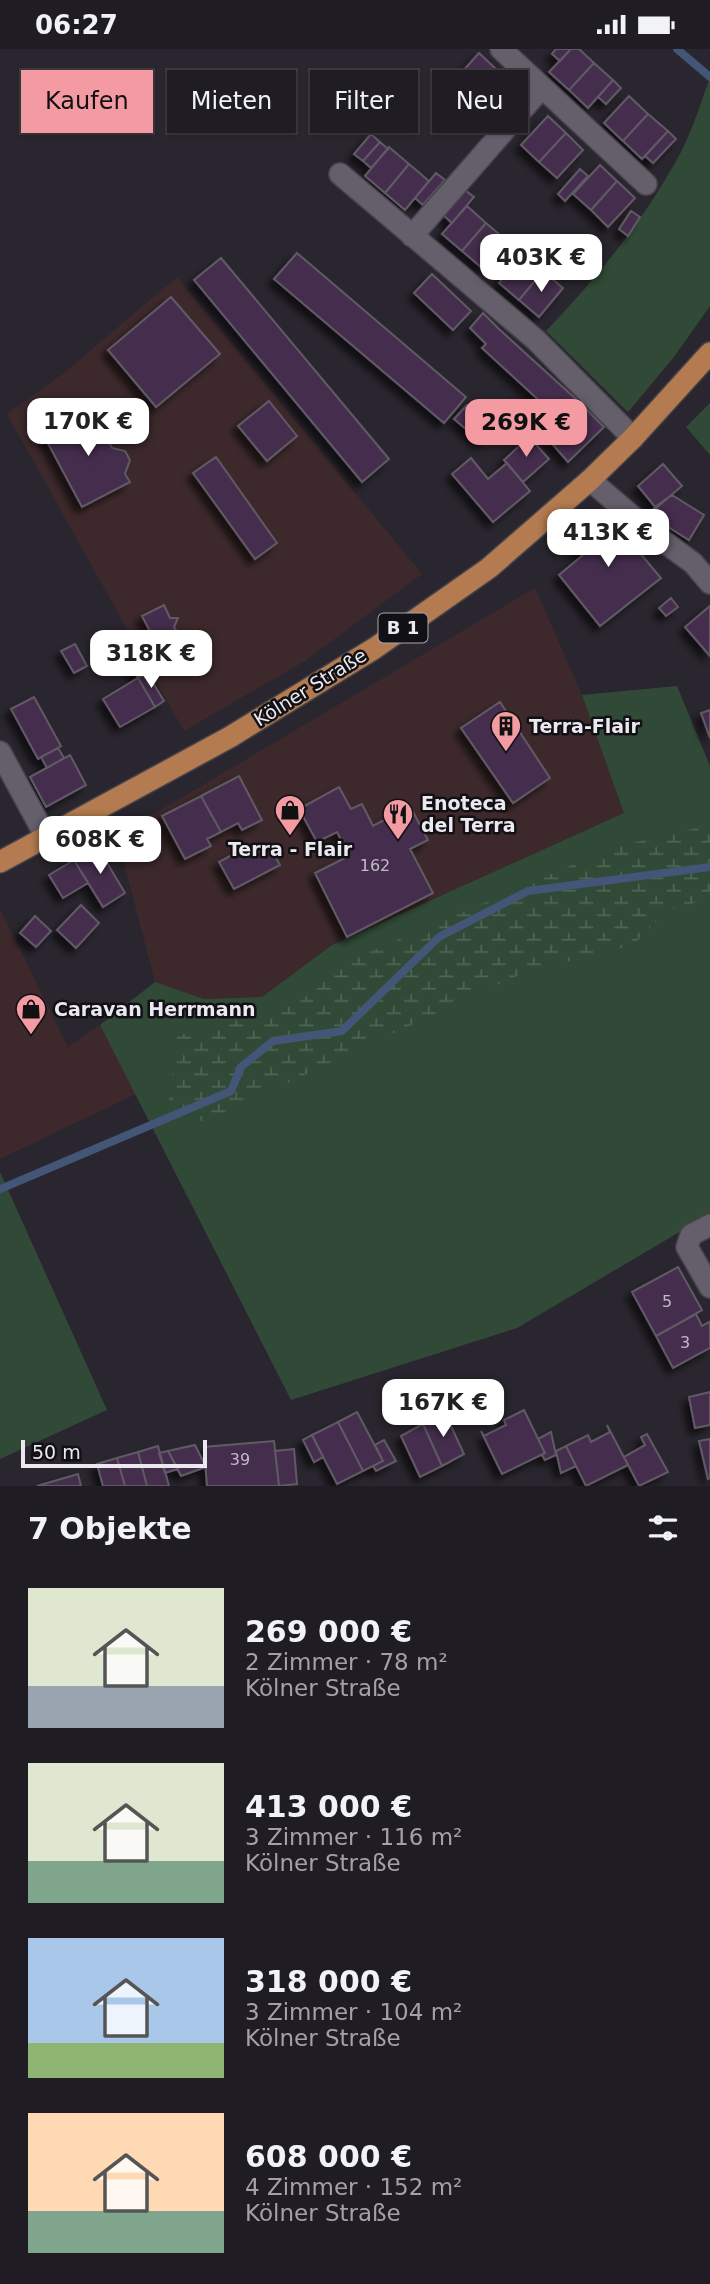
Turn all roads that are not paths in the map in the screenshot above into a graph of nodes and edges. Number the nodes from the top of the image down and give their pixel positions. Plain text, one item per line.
1 (501, 49) edge
2 (542, 87) junction
3 (340, 174) dead end
4 (646, 184) dead end
5 (412, 236) junction
6 (710, 353) edge
7 (633, 438) junction
8 (590, 480) junction
9 (710, 583) edge
10 (0, 752) edge
11 (46, 837) junction
12 (0, 862) edge
13 (710, 1224) edge
14 (710, 1287) edge

1 - 2 street
2 - 4 street
2 - 5 street
3 - 5 street
5 - 7 street
6 - 7 main road, Kölner Straße / B 1
7 - 8 main road, Kölner Straße / B 1
8 - 9 street
8 - 11 main road, Kölner Straße / B 1
10 - 11 street
11 - 12 main road, Kölner Straße / B 1
13 - 14 street

